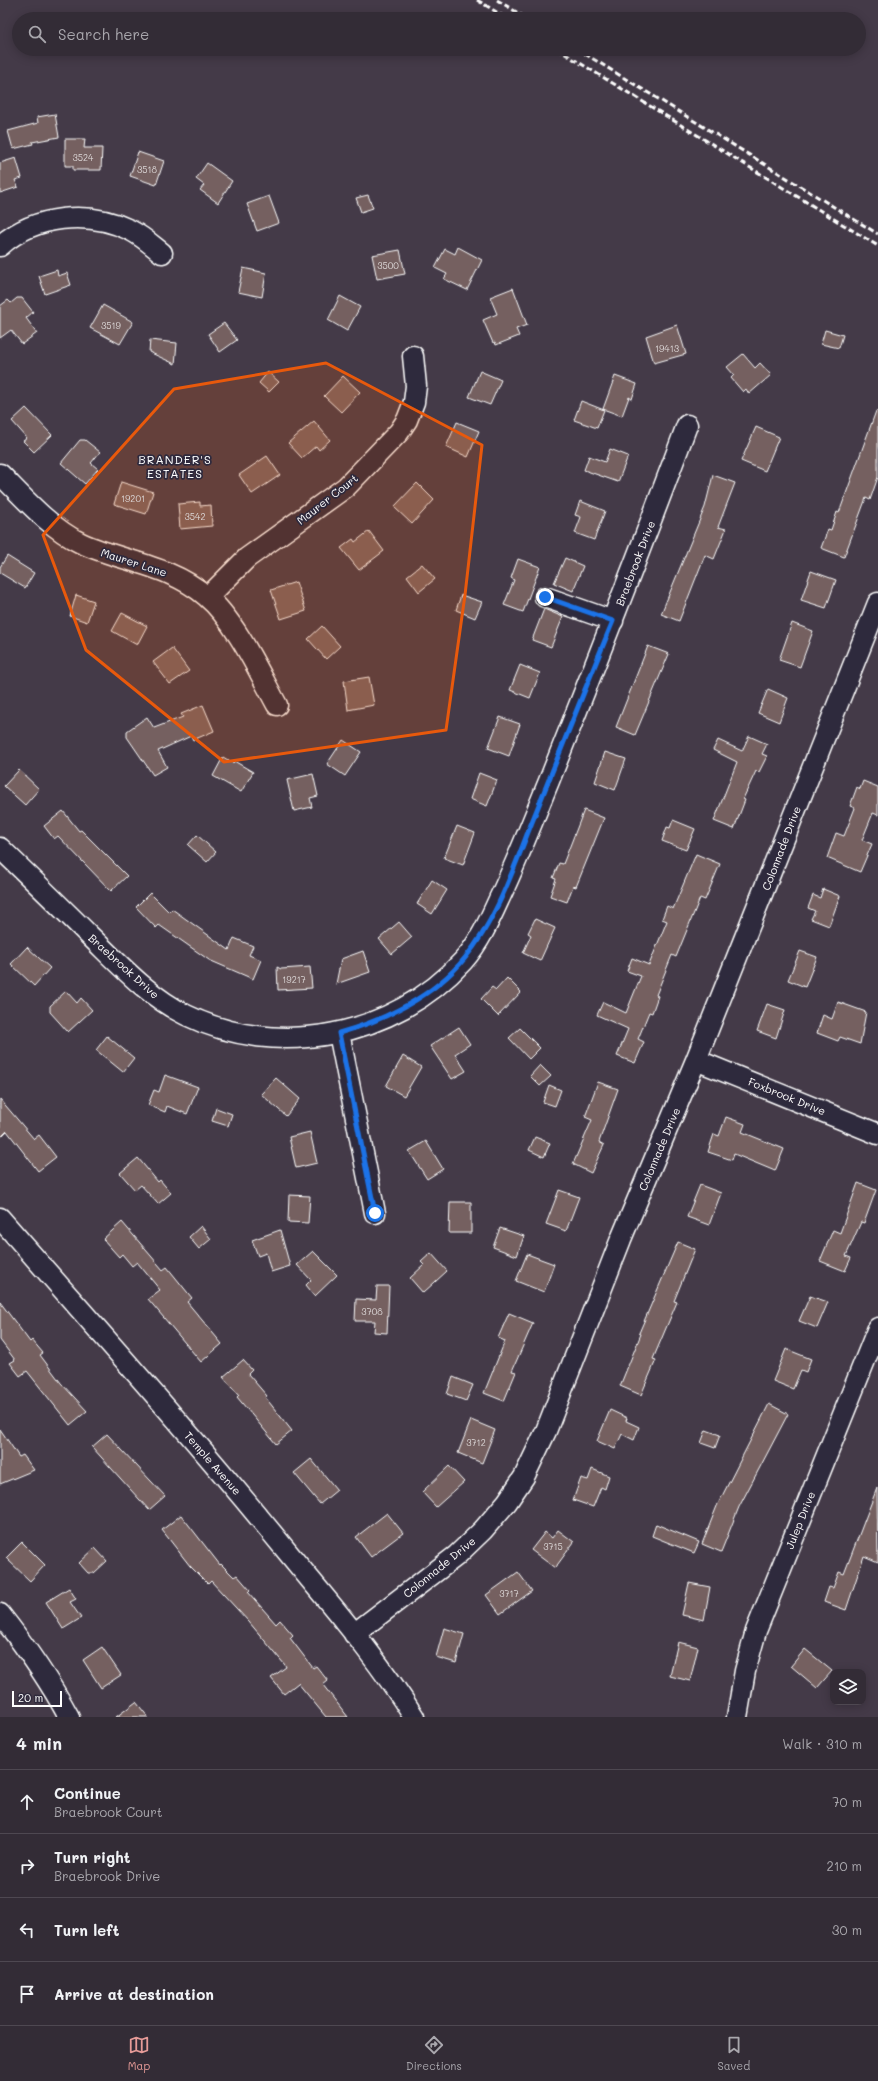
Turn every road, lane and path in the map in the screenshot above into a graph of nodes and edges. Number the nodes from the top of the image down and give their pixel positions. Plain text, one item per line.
1 (0, 246) edge
2 (162, 253) dead end
3 (413, 356) dead end
4 (687, 425) dead end
5 (0, 474) edge
6 (208, 597) junction
7 (545, 597) dead end
8 (878, 603) edge
9 (613, 621) junction
10 (277, 705) dead end
11 (0, 848) edge
12 (339, 1033) junction
13 (696, 1060) junction
14 (878, 1134) edge
15 (375, 1213) dead end
16 (0, 1218) edge
17 (878, 1328) edge
18 (0, 1614) edge
19 (354, 1634) junction
20 (69, 1717) edge
21 (414, 1717) edge
22 (738, 1717) edge

1 - 2 street
3 - 6 street, Maurer Court
4 - 9 street, Braebrook Drive
5 - 6 street, Maurer Lane
6 - 10 street, Maurer Lane
7 - 9 street
8 - 13 street, Colonnade Drive
9 - 12 street, Braebrook Drive
11 - 12 street, Braebrook Drive
12 - 15 street
13 - 14 street, Foxbrook Drive
13 - 19 street, Colonnade Drive
16 - 19 street, Temple Avenue
17 - 22 street, Julep Drive
18 - 20 street
19 - 21 street, Temple Avenue

